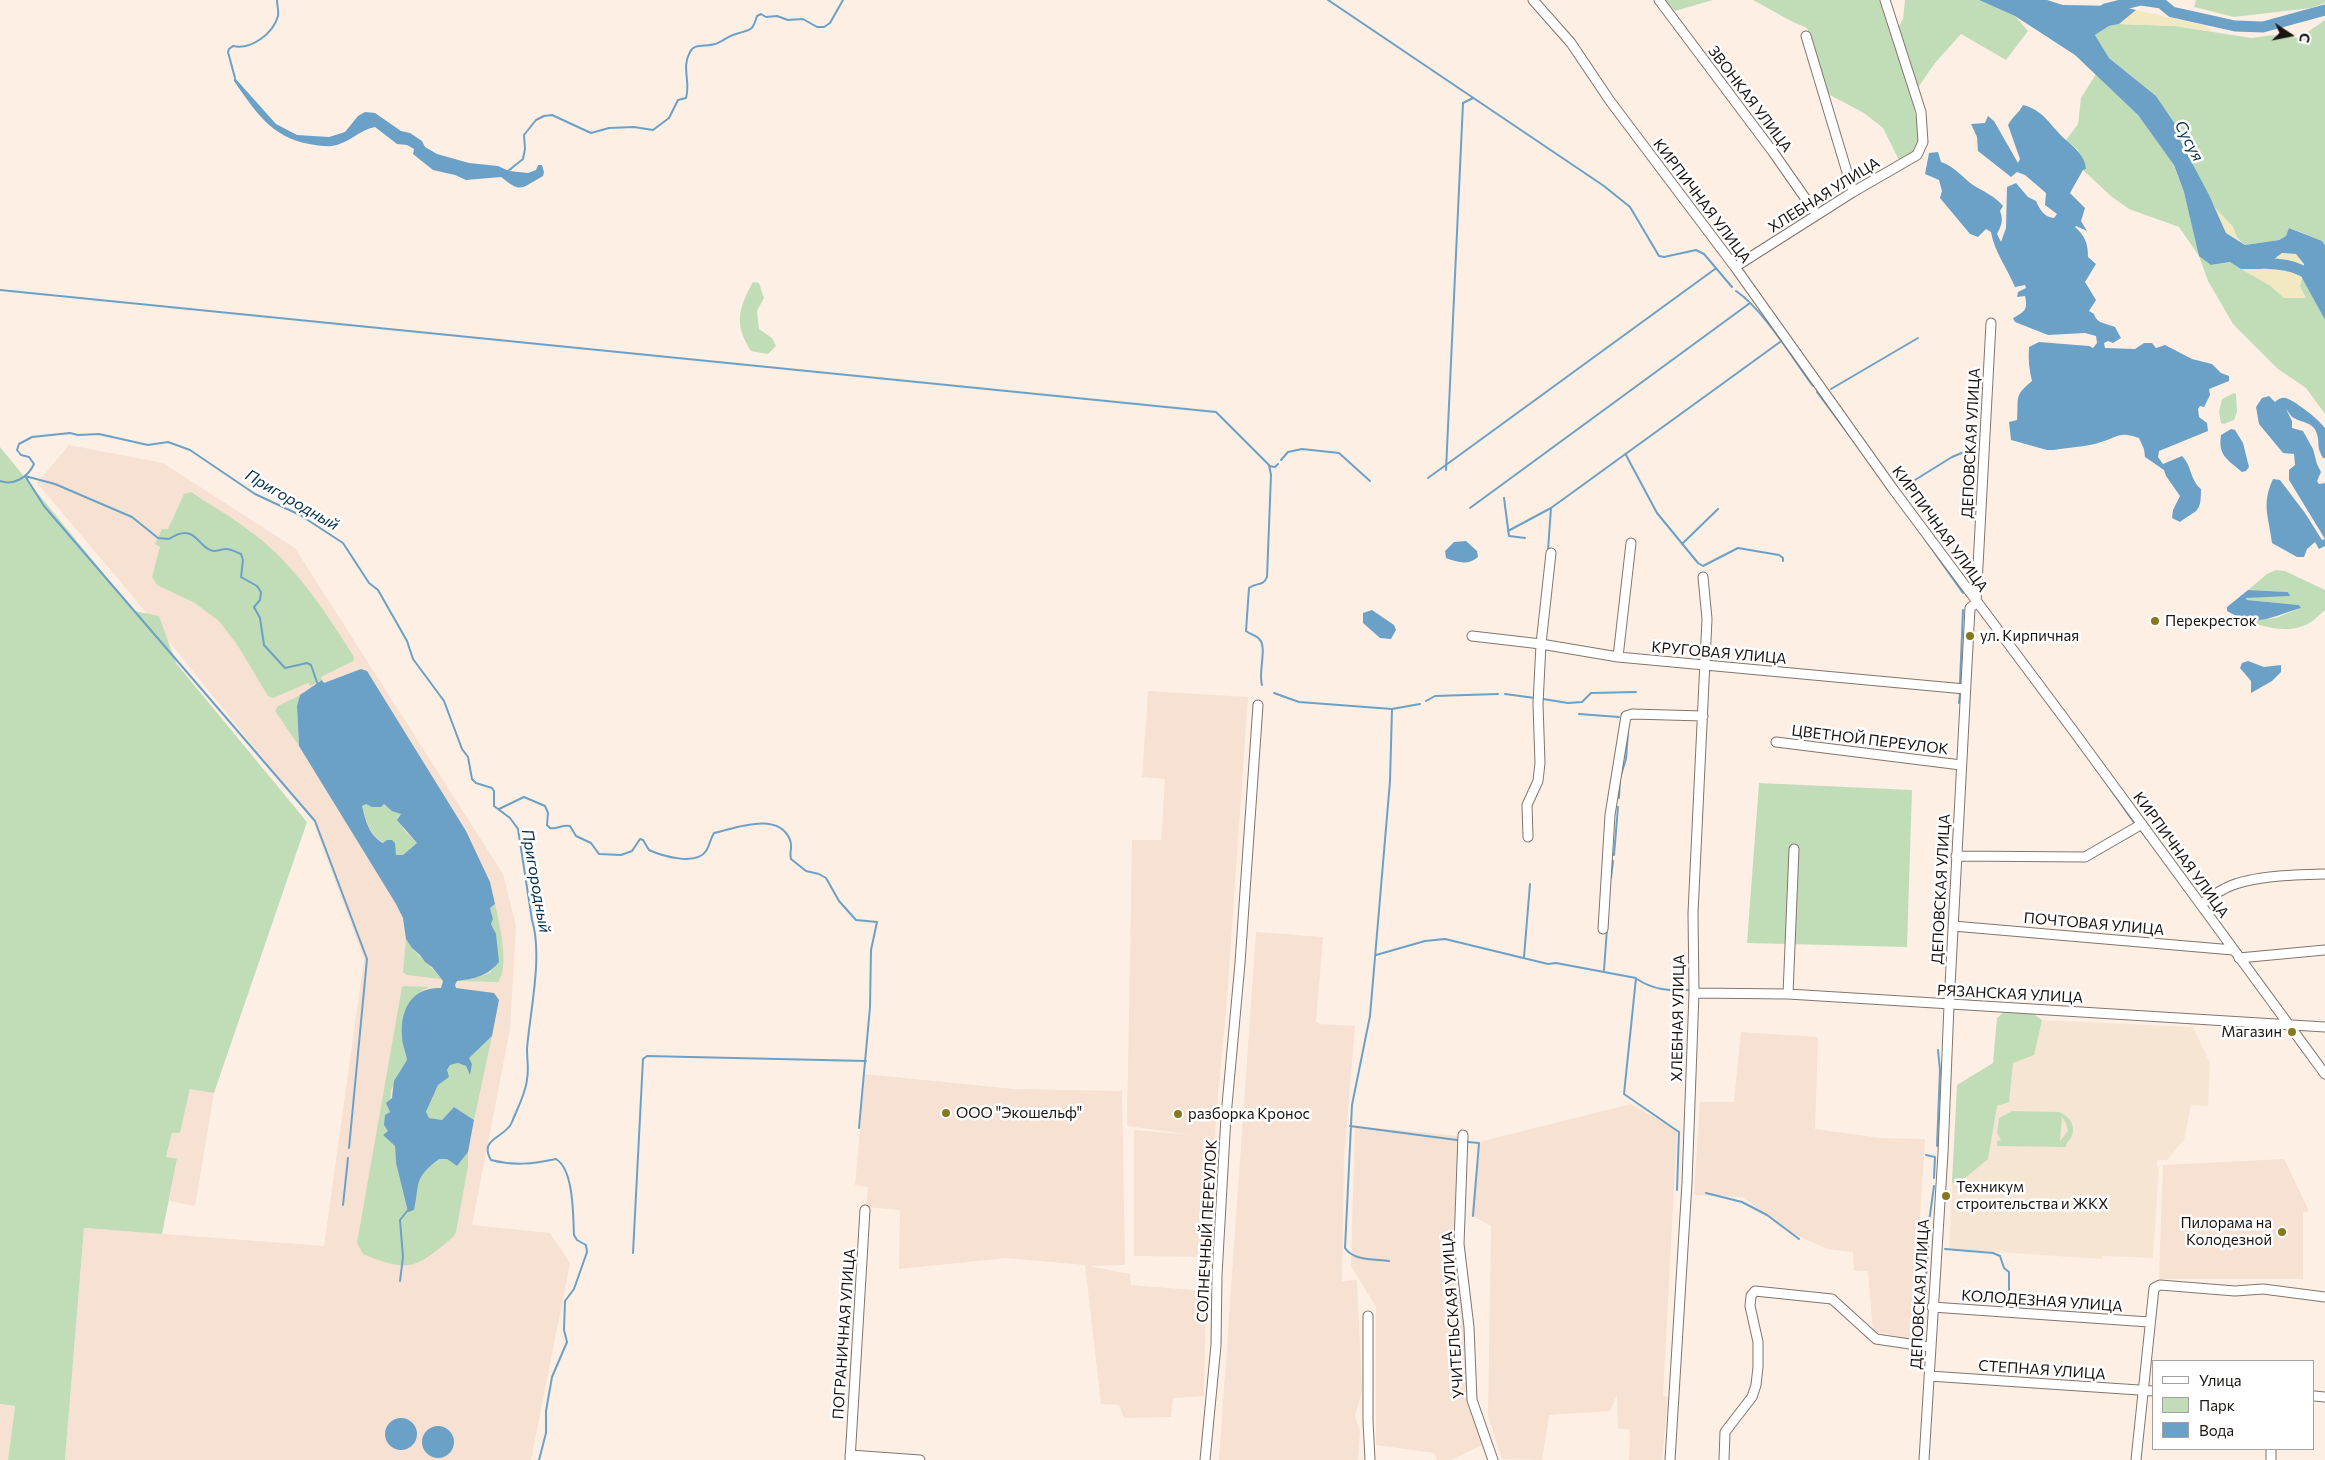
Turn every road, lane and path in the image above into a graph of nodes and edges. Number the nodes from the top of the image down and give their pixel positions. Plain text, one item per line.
1 (1533, 0) edge
2 (1659, 0) edge
3 (1885, 0) edge
4 (1806, 36) dead end
5 (1853, 192) junction
6 (1817, 215) junction
7 (1734, 267) junction
8 (1991, 323) dead end
9 (1631, 543) dead end
10 (1551, 553) dead end
11 (1703, 577) dead end
12 (1976, 603) junction
13 (1472, 636) dead end
14 (1541, 644) junction
15 (1618, 657) junction
16 (1705, 667) junction
17 (1965, 689) junction
18 (1258, 705) dead end
19 (1703, 716) junction
20 (1776, 742) dead end
21 (1961, 765) junction
22 (2142, 824) junction
23 (1528, 837) dead end
24 (1794, 849) dead end
25 (1956, 856) junction
26 (2325, 874) edge
27 (2201, 904) junction
28 (1953, 926) junction
29 (1603, 930) dead end
30 (2233, 950) junction
31 (2325, 950) edge
32 (2239, 958) junction
33 (1694, 993) junction
34 (1788, 994) junction
35 (1948, 1005) junction
36 (2288, 1024) junction
37 (2325, 1027) edge
38 (2325, 1074) edge
39 (1463, 1135) dead end
40 (865, 1210) dead end
41 (2325, 1297) edge
42 (1932, 1307) junction
43 (1368, 1316) dead end
44 (2149, 1322) junction
45 (1930, 1347) junction
46 (1929, 1376) junction
47 (2142, 1391) junction
48 (2152, 1391) edge
49 (850, 1458) edge
50 (920, 1460) edge
51 (1205, 1460) edge
52 (1370, 1460) edge
53 (1493, 1460) edge
54 (1670, 1460) edge
55 (1724, 1460) edge
56 (1924, 1460) edge
57 (2136, 1460) edge

1 - 7 street, КИРПИЧНАЯ УЛИЦА
2 - 6 street, ЗВОНКАЯ УЛИЦА
3 - 5 street, ХЛЕБНАЯ УЛИЦА
4 - 5 street
5 - 6 street, ХЛЕБНАЯ УЛИЦА
6 - 7 street, ХЛЕБНАЯ УЛИЦА
7 - 12 street, КИРПИЧНАЯ УЛИЦА
8 - 12 street, ДЕПОВСКАЯ УЛИЦА
9 - 15 street
10 - 14 street
11 - 16 street, ХЛЕБНАЯ УЛИЦА
12 - 17 street, ДЕПОВСКАЯ УЛИЦА
12 - 22 street, КИРПИЧНАЯ УЛИЦА
13 - 14 street, КРУГОВАЯ УЛИЦА
14 - 15 street, КРУГОВАЯ УЛИЦА
14 - 23 street
15 - 16 street, КРУГОВАЯ УЛИЦА
16 - 17 street, КРУГОВАЯ УЛИЦА
16 - 19 street, ХЛЕБНАЯ УЛИЦА
17 - 21 street, ДЕПОВСКАЯ УЛИЦА
18 - 51 street, СОЛНЕЧНЫЙ ПЕРЕУЛОК
19 - 29 street
19 - 33 street, ХЛЕБНАЯ УЛИЦА
20 - 21 street, ЦВЕТНОЙ ПЕРЕУЛОК
21 - 25 street, ДЕПОВСКАЯ УЛИЦА
22 - 25 street
22 - 27 street, КИРПИЧНАЯ УЛИЦА
24 - 34 street
25 - 28 street, ДЕПОВСКАЯ УЛИЦА
26 - 27 street
27 - 30 street, КИРПИЧНАЯ УЛИЦА
28 - 30 street, ПОЧТОВАЯ УЛИЦА
28 - 35 street, ДЕПОВСКАЯ УЛИЦА
30 - 32 street, КИРПИЧНАЯ УЛИЦА
31 - 32 street
32 - 36 street, КИРПИЧНАЯ УЛИЦА
33 - 34 street, РЯЗАНСКАЯ УЛИЦА
33 - 54 street, ХЛЕБНАЯ УЛИЦА
34 - 35 street, РЯЗАНСКАЯ УЛИЦА
35 - 36 street, РЯЗАНСКАЯ УЛИЦА
35 - 42 street, ДЕПОВСКАЯ УЛИЦА
36 - 37 street, РЯЗАНСКАЯ УЛИЦА
36 - 38 street, КИРПИЧНАЯ УЛИЦА
39 - 53 street, УЧИТЕЛЬСКАЯ УЛИЦА
40 - 49 street, ПОГРАНИЧНАЯ УЛИЦА
41 - 44 street
42 - 44 street, КОЛОДЕЗНАЯ УЛИЦА
42 - 45 street, ДЕПОВСКАЯ УЛИЦА
43 - 52 street
44 - 47 street
45 - 46 street, ДЕПОВСКАЯ УЛИЦА
45 - 55 street
46 - 47 street, СТЕПНАЯ УЛИЦА
46 - 56 street, ДЕПОВСКАЯ УЛИЦА
47 - 48 street, СТЕПНАЯ УЛИЦА
47 - 57 street
49 - 50 street

